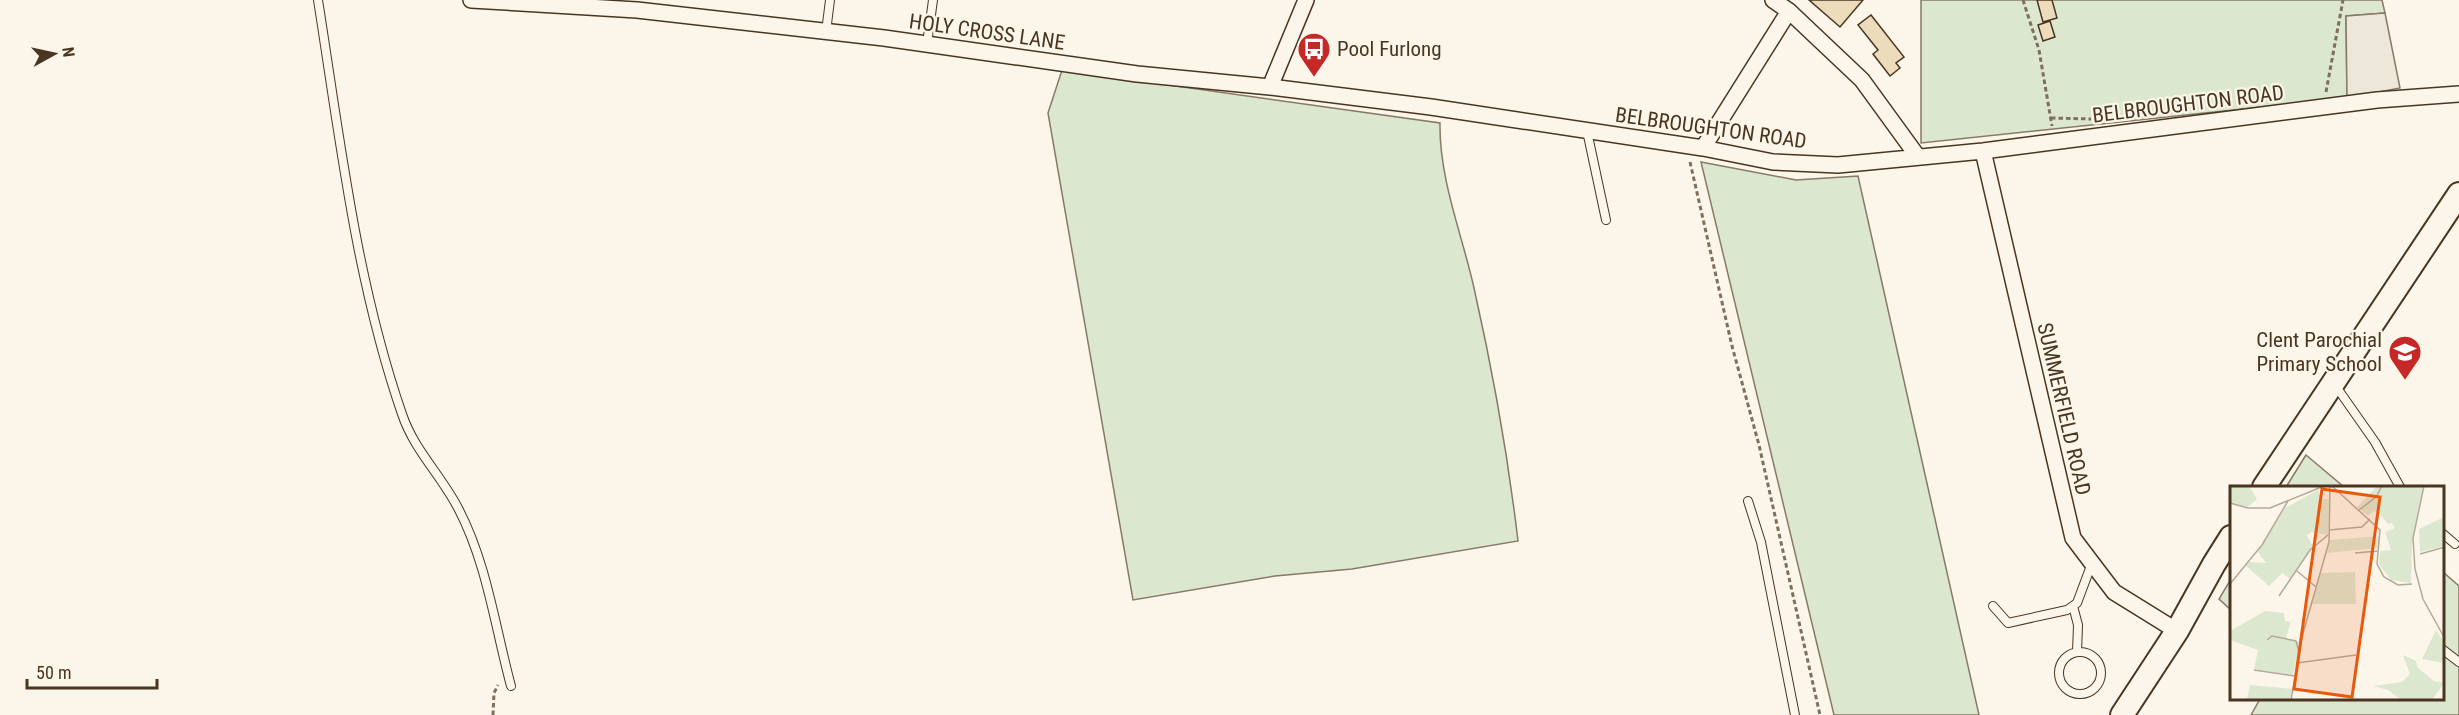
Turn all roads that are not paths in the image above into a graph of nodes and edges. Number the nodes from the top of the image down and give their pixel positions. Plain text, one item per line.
1 (318, 0) edge
2 (471, 0) edge
3 (830, 0) edge
4 (933, 0) edge
5 (1306, 0) edge
6 (1782, 4) edge
7 (826, 32) junction
8 (927, 44) junction
9 (1137, 74) joint
10 (1270, 87) junction
11 (2459, 94) edge
12 (1587, 131) junction
13 (1696, 148) junction
14 (1983, 152) junction
15 (1918, 157) junction
16 (2459, 194) edge
17 (1606, 220) dead end
18 (2333, 381) junction
19 (2268, 485) edge
20 (2399, 486) edge
21 (1748, 501) dead end
22 (2444, 535) edge
23 (2230, 539) edge
24 (2455, 544) dead end
25 (2092, 563) junction
26 (1993, 606) dead end
27 (2073, 606) junction
28 (2177, 632) junction
29 (2444, 651) edge
30 (2076, 652) junction
31 (2459, 662) edge
32 (511, 686) dead end
33 (1795, 715) edge
34 (2122, 715) edge

1 - 32 lane
2 - 7 street, HOLY CROSS LANE
3 - 7 lane
4 - 8 lane
5 - 10 street
6 - 13 street
6 - 15 street
7 - 8 street, HOLY CROSS LANE
8 - 9 street, HOLY CROSS LANE
9 - 10 street, BELBROUGHTON ROAD
10 - 12 street, BELBROUGHTON ROAD
11 - 14 street, BELBROUGHTON ROAD
12 - 13 street, BELBROUGHTON ROAD
12 - 17 lane
13 - 15 street, BELBROUGHTON ROAD
14 - 15 street, BELBROUGHTON ROAD
14 - 25 street, SUMMERFIELD ROAD
16 - 18 street
18 - 19 street
18 - 20 lane
21 - 33 lane
22 - 24 lane
23 - 28 street
25 - 27 lane
25 - 28 street, SUMMERFIELD ROAD
26 - 27 lane
27 - 30 lane
28 - 34 street
29 - 31 lane
30 - 30 lane

